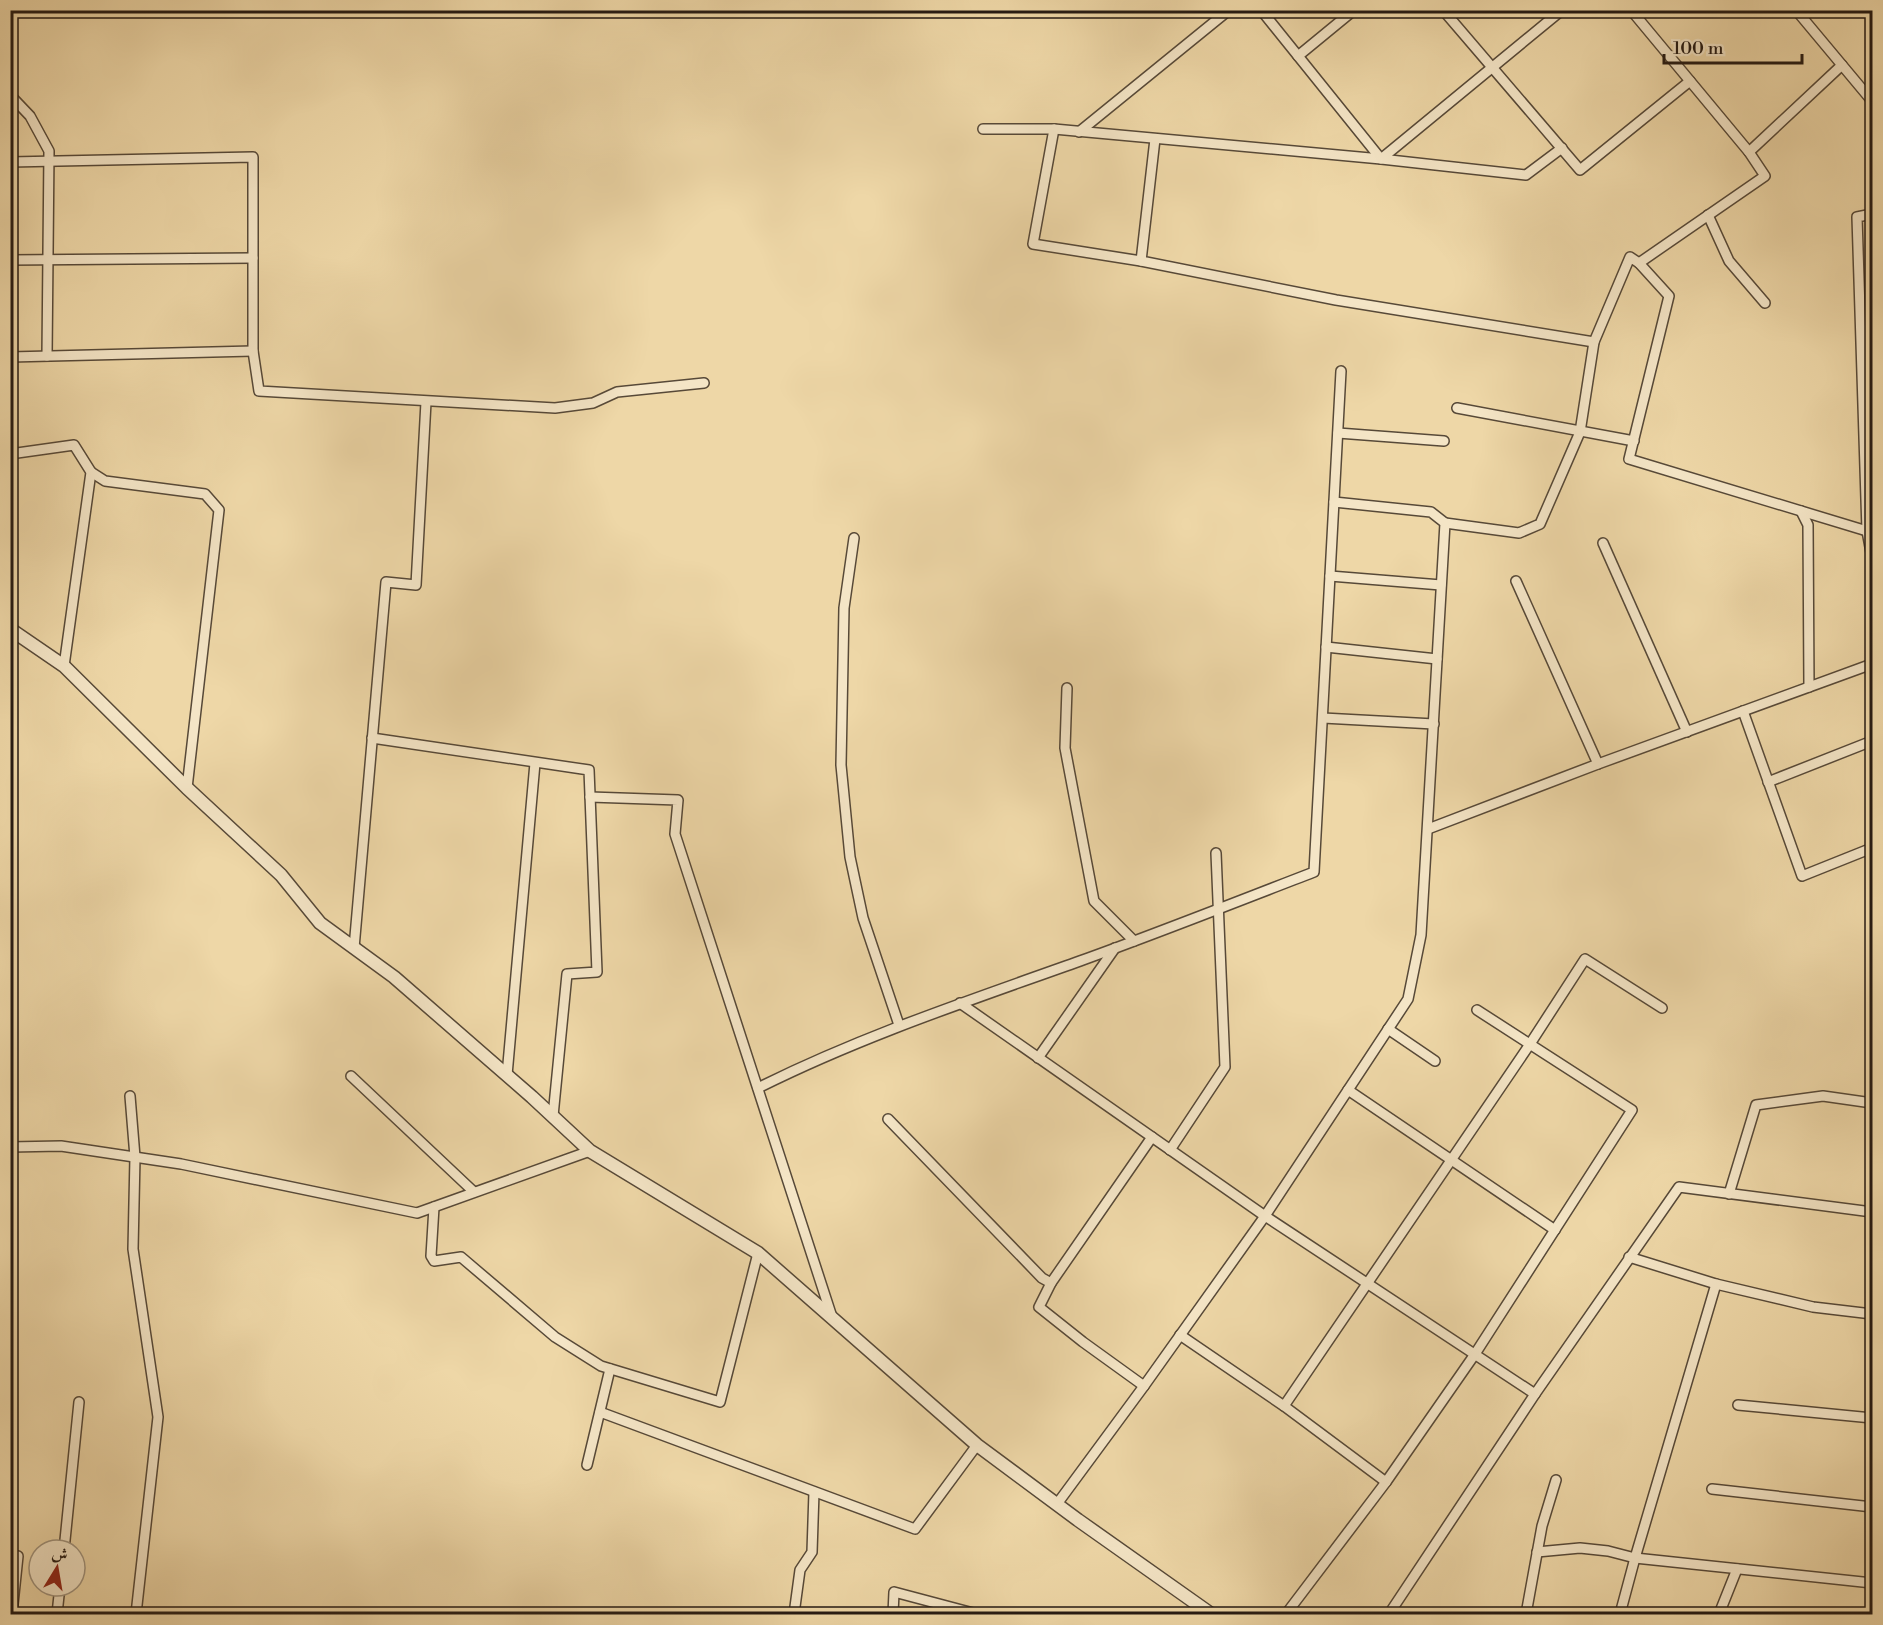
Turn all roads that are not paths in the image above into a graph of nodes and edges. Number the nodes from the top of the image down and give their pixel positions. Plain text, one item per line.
1 (1229, 10) edge
2 (1261, 10) edge
3 (1354, 10) edge
4 (1443, 10) edge
5 (1562, 10) edge
6 (1631, 10) edge
7 (1796, 10) edge
8 (1298, 56) junction
9 (1842, 65) junction
10 (1492, 68) junction
11 (1690, 81) junction
12 (10, 95) edge
13 (1872, 100) edge
14 (984, 129) dead end
15 (1054, 129) junction
16 (1079, 132) junction
17 (1155, 139) junction
18 (1562, 148) junction
19 (1749, 152) junction
20 (1381, 159) junction
21 (10, 162) edge
22 (49, 162) junction
23 (1872, 214) edge
24 (1708, 215) junction
25 (253, 258) junction
26 (10, 260) edge
27 (47, 261) junction
28 (1141, 261) junction
29 (1639, 263) junction
30 (1765, 303) dead end
31 (1593, 342) junction
32 (253, 351) junction
33 (47, 356) junction
34 (10, 357) edge
35 (1341, 371) dead end
36 (704, 383) dead end
37 (426, 402) junction
38 (1457, 408) dead end
39 (1581, 432) junction
40 (1338, 433) junction
41 (1444, 441) dead end
42 (1634, 441) junction
43 (10, 454) edge
44 (91, 472) junction
45 (1334, 502) junction
46 (1801, 511) junction
47 (1445, 523) junction
48 (1867, 531) junction
49 (854, 538) dead end
50 (1603, 543) dead end
51 (1872, 558) edge
52 (1330, 576) junction
53 (1516, 581) dead end
54 (1442, 585) junction
55 (10, 629) edge
56 (1326, 647) junction
57 (1437, 659) junction
58 (1872, 664) edge
59 (64, 666) junction
60 (1809, 687) junction
61 (1067, 688) dead end
62 (1743, 711) junction
63 (1323, 718) junction
64 (1434, 724) junction
65 (1687, 732) junction
66 (372, 738) junction
67 (1872, 741) edge
68 (535, 763) junction
69 (1598, 764) junction
70 (1768, 782) junction
71 (187, 788) junction
72 (590, 797) junction
73 (1428, 829) junction
74 (1872, 848) edge
75 (1216, 853) dead end
76 (1218, 909) junction
77 (1134, 941) junction
78 (354, 948) junction
79 (1115, 948) junction
80 (960, 1004) junction
81 (1662, 1008) dead end
82 (1477, 1010) dead end
83 (899, 1025) junction
84 (1388, 1029) junction
85 (1530, 1044) junction
86 (1038, 1058) junction
87 (1435, 1061) dead end
88 (507, 1075) junction
89 (351, 1076) dead end
90 (758, 1088) junction
91 (1348, 1090) junction
92 (130, 1096) dead end
93 (1872, 1103) edge
94 (553, 1116) junction
95 (888, 1119) dead end
96 (1152, 1137) junction
97 (10, 1147) edge
98 (1170, 1150) junction
99 (590, 1151) junction
100 (135, 1157) junction
101 (1452, 1161) junction
102 (474, 1192) junction
103 (1729, 1194) junction
104 (434, 1207) junction
105 (1872, 1212) edge
106 (1265, 1215) junction
107 (1555, 1230) junction
108 (758, 1253) junction
109 (1629, 1257) junction
110 (1051, 1283) junction
111 (1369, 1284) junction
112 (1716, 1284) junction
113 (1872, 1314) edge
114 (833, 1319) junction
115 (1180, 1335) junction
116 (1475, 1354) junction
117 (610, 1369) junction
118 (1144, 1386) junction
119 (1535, 1394) junction
120 (79, 1402) dead end
121 (1738, 1405) dead end
122 (1284, 1406) junction
123 (600, 1412) junction
124 (1872, 1418) edge
125 (977, 1445) junction
126 (587, 1465) dead end
127 (1556, 1480) dead end
128 (1386, 1482) junction
129 (1712, 1489) dead end
130 (814, 1492) junction
131 (1057, 1504) junction
132 (1872, 1507) edge
133 (65, 1538) edge
134 (1537, 1552) junction
135 (18, 1556) dead end
136 (1635, 1558) junction
137 (1737, 1569) junction
138 (1872, 1583) edge
139 (59, 1598) edge
140 (12, 1614) edge
141 (57, 1614) edge
142 (136, 1614) edge
143 (794, 1614) edge
144 (893, 1614) edge
145 (977, 1614) edge
146 (1211, 1614) edge
147 (1286, 1614) edge
148 (1389, 1614) edge
149 (1526, 1614) edge
150 (1620, 1614) edge
151 (1719, 1614) edge

1 - 16 street
2 - 8 street
3 - 8 street
4 - 10 street
5 - 10 street
6 - 11 street
7 - 9 street
8 - 20 street
9 - 13 street
9 - 19 street
10 - 18 street
10 - 20 street
11 - 18 street
11 - 19 street
12 - 22 street
14 - 15 street
15 - 16 street
15 - 28 street
16 - 17 street
17 - 20 street
17 - 28 street
18 - 20 street
19 - 24 street
21 - 22 street
22 - 25 street
22 - 27 street
23 - 48 street
24 - 29 street
24 - 30 street
25 - 27 street
25 - 32 street
26 - 27 street
27 - 33 street
28 - 31 street
29 - 31 street
29 - 42 street
31 - 39 street
32 - 33 street
32 - 37 street
33 - 34 street
35 - 40 street
36 - 37 street
37 - 66 street
38 - 39 street
39 - 42 street
39 - 47 street
40 - 41 street
40 - 45 street
42 - 46 street
43 - 44 street
44 - 59 street
44 - 71 street
45 - 47 street
45 - 52 street
46 - 48 street
46 - 60 street
47 - 54 street
48 - 51 street
49 - 83 street
50 - 65 street
52 - 54 street
52 - 56 street
53 - 69 street
54 - 57 street
55 - 59 street
56 - 57 street
56 - 63 street
57 - 64 street
58 - 60 street
59 - 71 street
60 - 62 street
61 - 77 street
62 - 65 street
62 - 70 street
63 - 64 street
63 - 76 street
64 - 73 street
65 - 69 street
66 - 68 street
66 - 78 street
67 - 70 street
68 - 72 street
68 - 88 street
69 - 73 street
70 - 74 street
71 - 78 street
72 - 90 street
72 - 94 street
73 - 84 street
75 - 76 street
76 - 77 street
76 - 98 street
77 - 79 street
78 - 88 street
79 - 80 street
79 - 86 street
80 - 83 street
80 - 86 street
81 - 85 street
82 - 85 street
83 - 90 street
84 - 87 street
84 - 91 street
85 - 101 street
85 - 107 street
86 - 96 street
88 - 94 street
89 - 102 street
90 - 114 street
91 - 101 street
91 - 106 street
92 - 100 street
93 - 103 street
94 - 99 street
95 - 110 street
96 - 98 street
96 - 110 street
97 - 100 street
98 - 106 street
99 - 102 street
99 - 108 street
100 - 104 street
100 - 142 street
101 - 107 street
101 - 111 street
102 - 104 street
103 - 105 street
103 - 109 street
104 - 117 street
106 - 111 street
106 - 115 street
107 - 116 street
108 - 114 street
108 - 117 street
109 - 112 street
109 - 119 street
110 - 118 street
111 - 116 street
111 - 122 street
112 - 113 street
112 - 136 street
114 - 125 street
115 - 118 street
115 - 122 street
116 - 119 street
116 - 128 street
117 - 123 street
118 - 131 street
119 - 148 street
120 - 133 street
121 - 124 street
122 - 128 street
123 - 126 street
123 - 130 street
125 - 130 street
125 - 131 street
127 - 134 street
128 - 147 street
129 - 132 street
130 - 143 street
131 - 146 street
134 - 136 street
134 - 149 street
135 - 140 street
136 - 137 street
136 - 150 street
137 - 138 street
137 - 151 street
139 - 141 street
144 - 145 street

